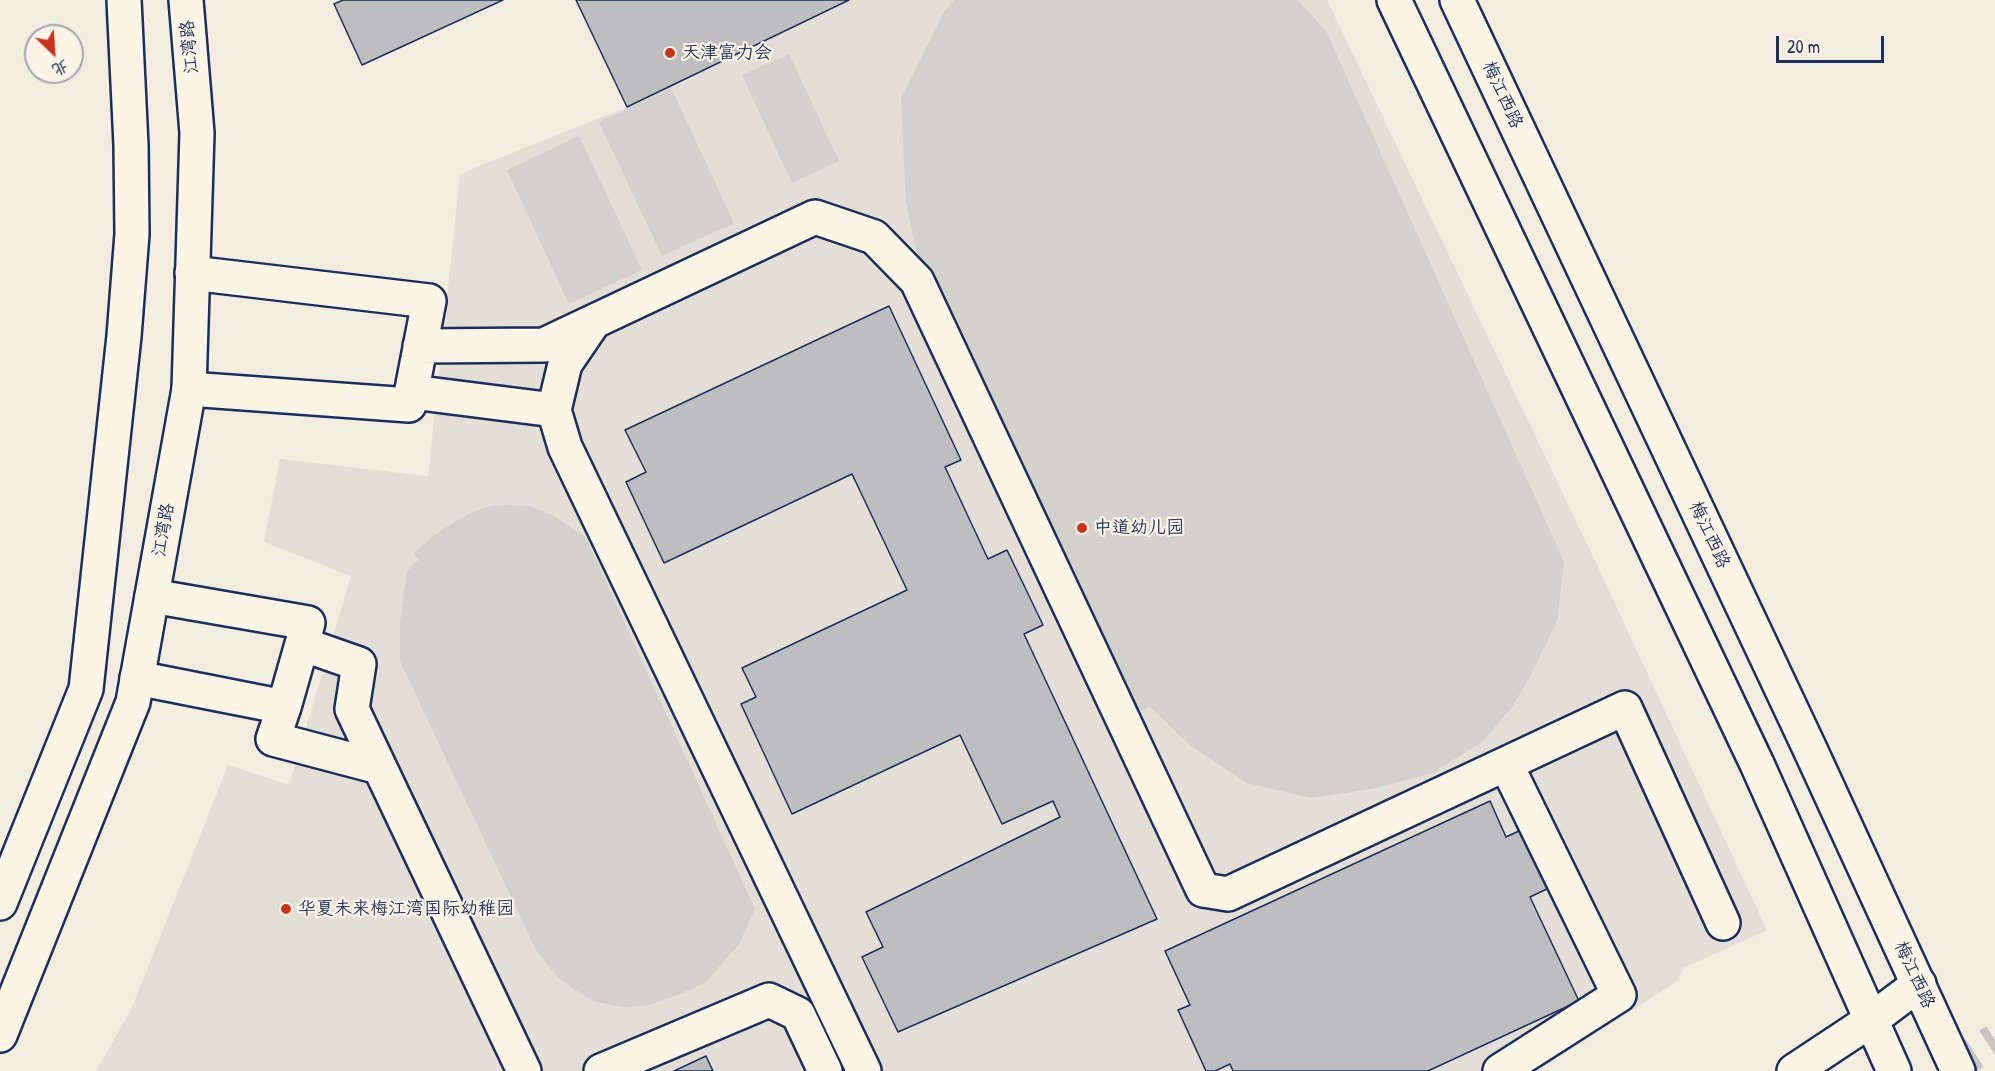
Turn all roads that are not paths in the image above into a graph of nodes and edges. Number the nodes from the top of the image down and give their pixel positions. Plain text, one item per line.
1 (124, 0) edge
2 (186, 0) edge
3 (1394, 0) edge
4 (1457, 0) edge
5 (192, 273) junction
6 (594, 321) junction
7 (420, 346) junction
8 (189, 389) junction
9 (412, 392) junction
10 (554, 410) junction
11 (152, 596) junction
12 (302, 644) junction
13 (137, 678) junction
14 (284, 707) junction
15 (1506, 764) junction
16 (379, 767) junction
17 (0, 903) edge
18 (1723, 923) dead end
19 (1919, 984) junction
20 (1871, 1020) junction
21 (0, 1035) edge
22 (524, 1071) edge
23 (601, 1071) edge
24 (825, 1071) edge
25 (864, 1071) edge
26 (1500, 1071) edge
27 (1794, 1071) edge
28 (1894, 1071) edge
29 (1958, 1071) edge

1 - 17 main road
2 - 5 main road, 江湾路
3 - 20 main road
4 - 19 main road, 梅江西路
5 - 7 main road
5 - 8 main road, 江湾路
6 - 7 main road
6 - 10 main road
6 - 15 main road
7 - 9 main road
8 - 9 main road
8 - 11 main road, 江湾路
9 - 10 main road
10 - 25 main road
11 - 12 main road
11 - 13 main road, 江湾路
12 - 14 main road
12 - 16 main road
13 - 14 main road
13 - 21 main road, 江湾路
14 - 16 main road
15 - 18 main road
15 - 26 main road
16 - 22 main road
19 - 20 main road
19 - 29 main road, 梅江西路
20 - 27 main road
20 - 28 main road
23 - 24 main road

